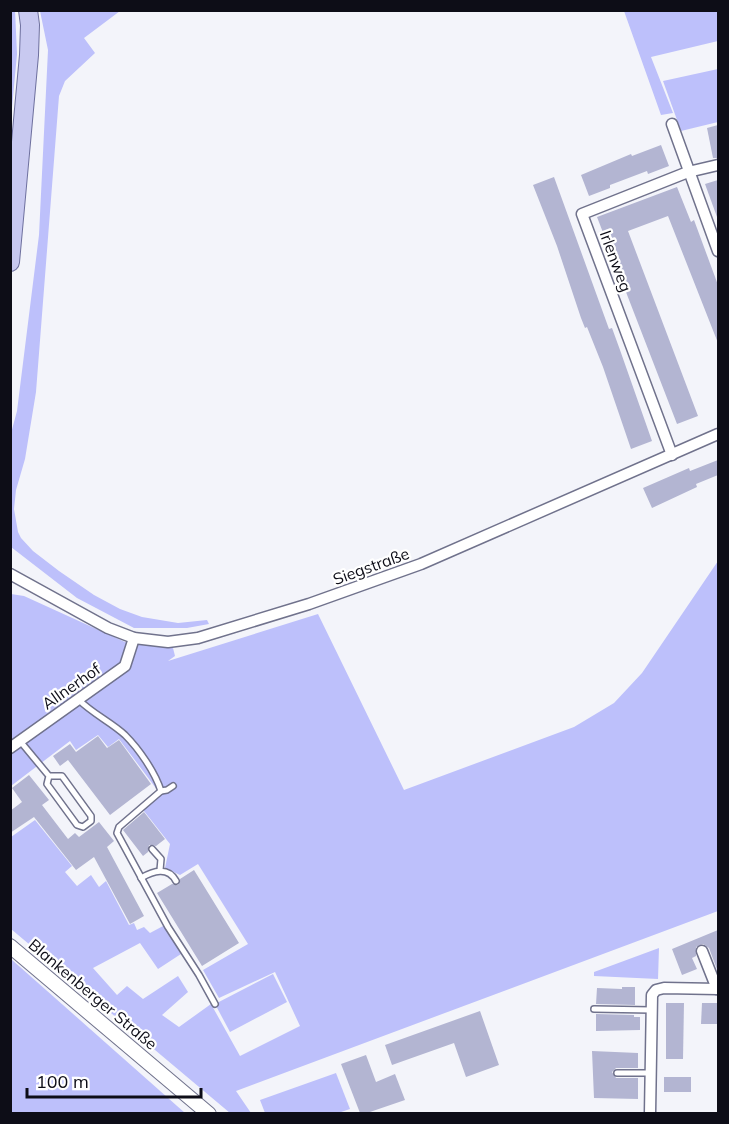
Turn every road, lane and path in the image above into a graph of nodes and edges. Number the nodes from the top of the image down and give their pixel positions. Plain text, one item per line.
1 (28, 10) edge
2 (672, 124) dead end
3 (718, 165) edge
4 (688, 172) junction
5 (718, 250) edge
6 (10, 262) edge
7 (718, 435) edge
8 (672, 455) junction
9 (10, 574) edge
10 (26, 583) junction
11 (10, 584) edge
12 (134, 638) junction
13 (78, 699) junction
14 (15, 744) edge
15 (49, 776) junction
16 (173, 786) dead end
17 (161, 791) junction
18 (152, 849) dead end
19 (160, 870) junction
20 (141, 878) junction
21 (176, 881) dead end
22 (10, 946) edge
23 (702, 951) dead end
24 (718, 989) edge
25 (215, 1004) dead end
26 (594, 1009) dead end
27 (651, 1010) junction
28 (617, 1073) dead end
29 (650, 1074) junction
30 (209, 1113) edge
31 (650, 1113) edge

1 - 6 main road
2 - 4 street
3 - 4 street, Irlenweg
4 - 5 street
4 - 8 street, Irlenweg
7 - 8 street, Siegstraße
8 - 12 street, Siegstraße
9 - 10 street, Siegstraße
10 - 11 street
10 - 12 street, Siegstraße
12 - 13 street, Allnerhof
13 - 14 street, Allnerhof
13 - 17 lane
14 - 15 lane
15 - 15 lane
16 - 17 lane
17 - 20 lane
18 - 19 lane
19 - 20 lane
19 - 21 lane
20 - 25 lane
22 - 30 street, Blankenberger Straße
23 - 24 street
24 - 27 street
26 - 27 lane
27 - 29 street
28 - 29 lane
29 - 31 street

